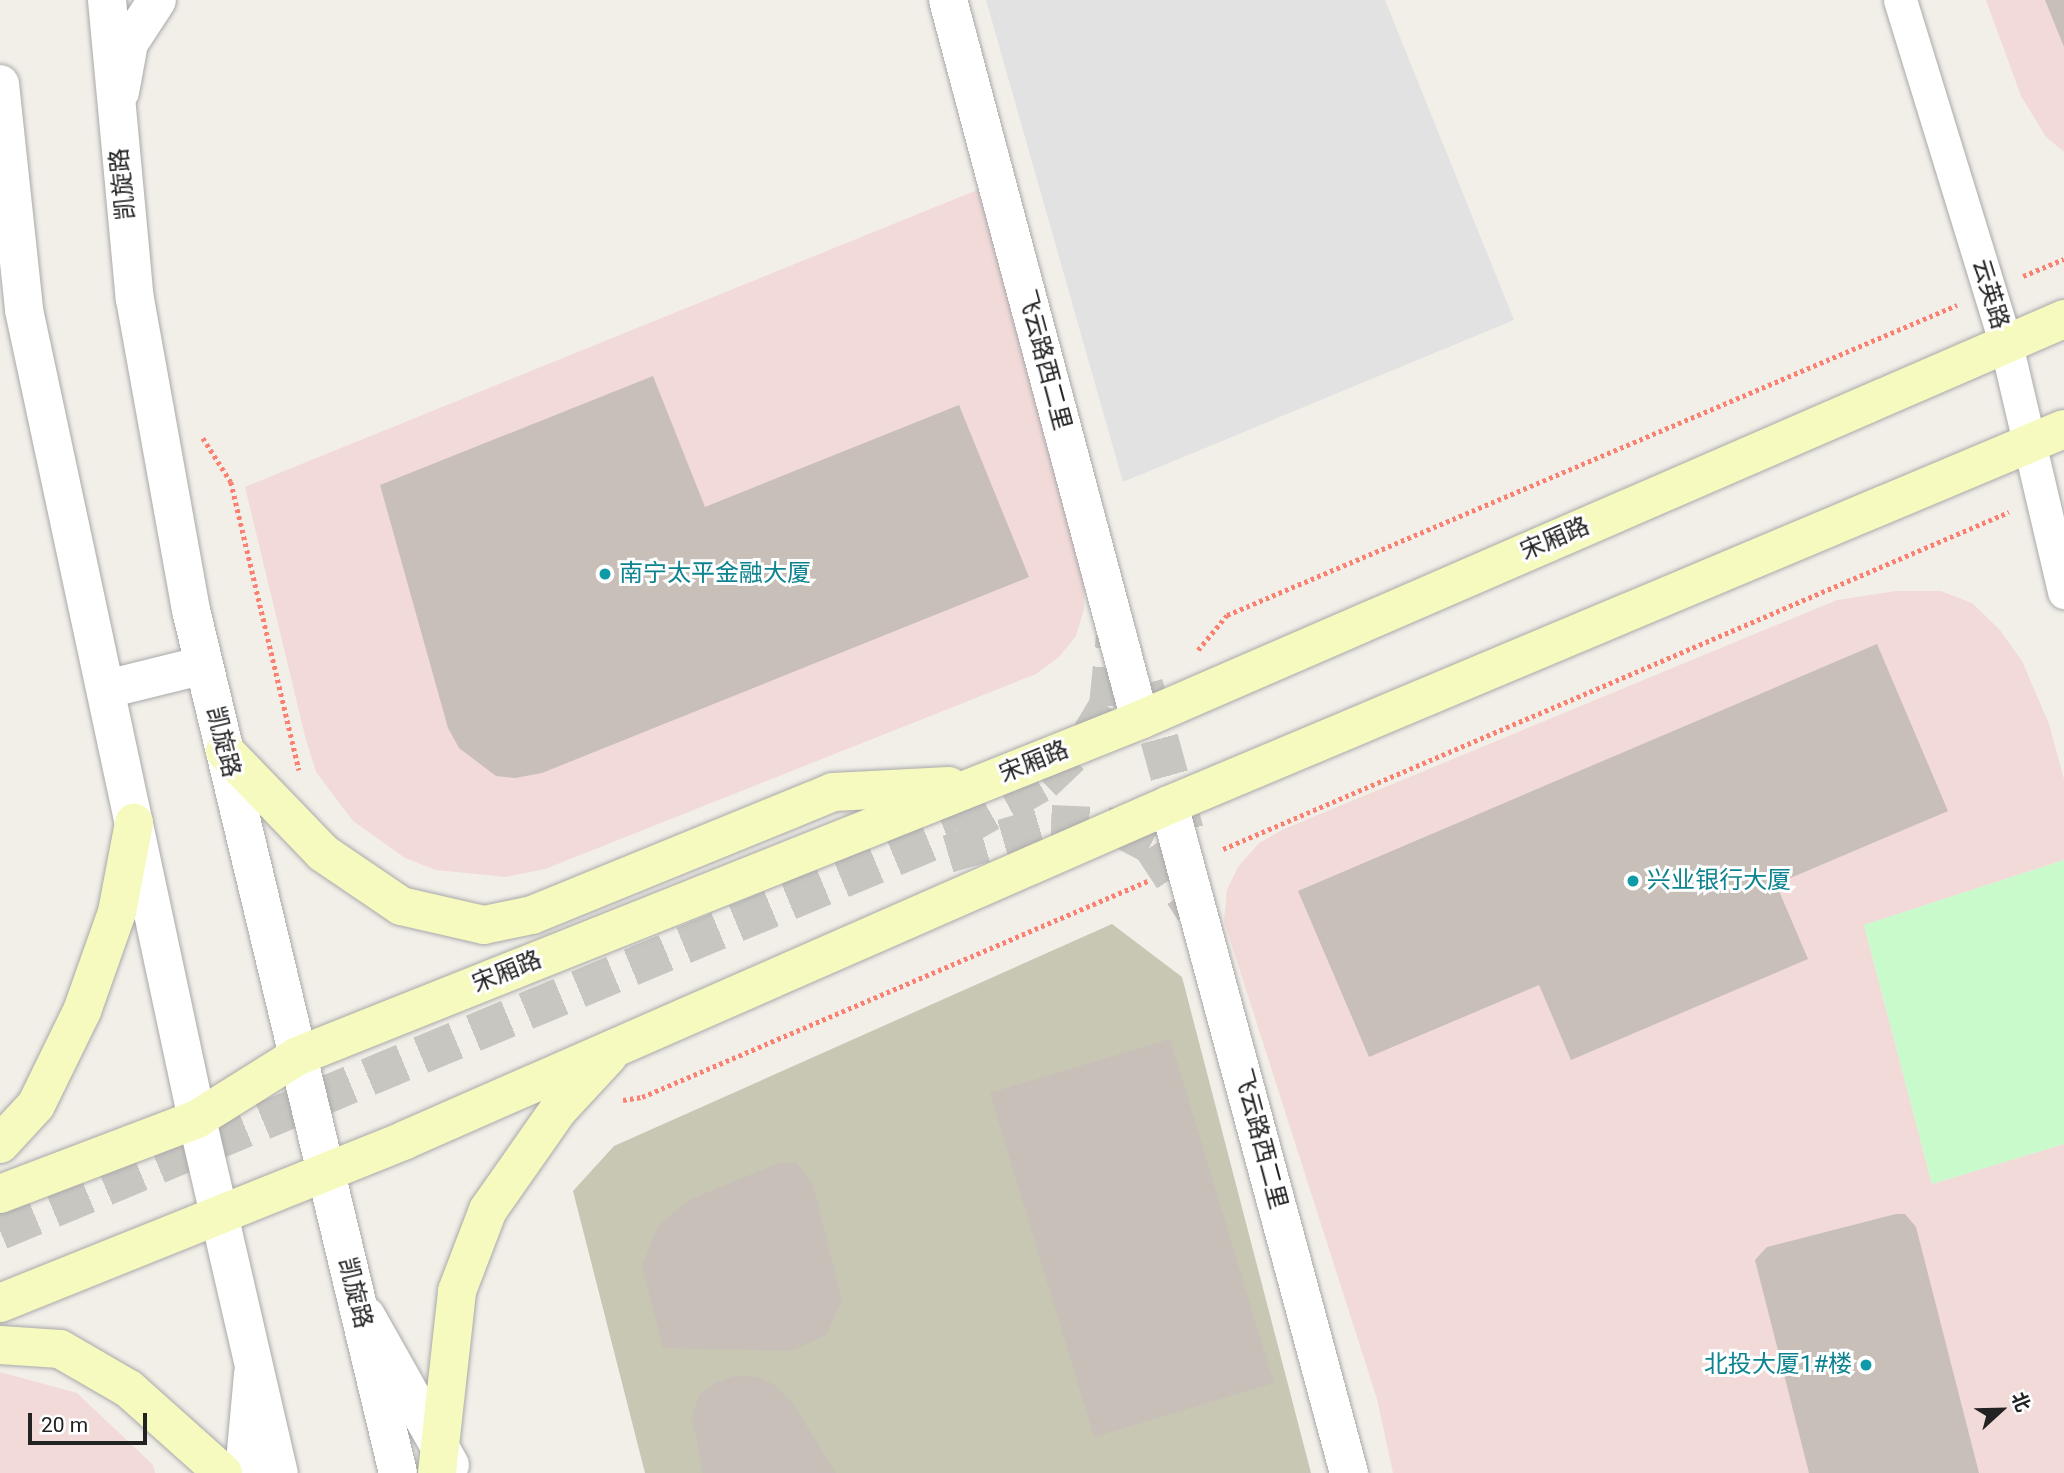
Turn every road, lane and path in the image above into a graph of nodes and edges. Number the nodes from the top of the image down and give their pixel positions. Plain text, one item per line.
1 (107, 0) edge
2 (157, 0) edge
3 (948, 0) edge
4 (1900, 0) edge
5 (0, 84) edge
6 (116, 111) junction
7 (0, 255) edge
8 (2064, 259) edge
9 (22, 287) junction
10 (1990, 290) junction
11 (2064, 319) edge
12 (2006, 344) junction
13 (195, 426) dead end
14 (2048, 436) edge
15 (2043, 498) junction
16 (2064, 592) edge
17 (1192, 657) dead end
18 (204, 665) junction
19 (107, 689) junction
20 (1140, 720) junction
21 (225, 751) junction
22 (301, 779) dead end
23 (979, 784) junction
24 (1169, 806) junction
25 (134, 823) junction
26 (1187, 864) junction
27 (622, 1042) junction
28 (298, 1056) junction
29 (618, 1101) dead end
30 (197, 1119) junction
31 (0, 1144) edge
32 (324, 1170) junction
33 (7, 1187) edge
34 (221, 1212) junction
35 (358, 1302) junction
36 (0, 1303) edge
37 (0, 1345) edge
38 (254, 1365) junction
39 (443, 1464) edge
40 (223, 1473) edge
41 (244, 1473) edge
42 (279, 1473) edge
43 (398, 1473) edge
44 (1349, 1473) edge

1 - 6 street, 凯旋路
2 - 6 street
3 - 20 street, 飞云路西二里
4 - 10 street, 云英路
5 - 9 street
6 - 18 street, 凯旋路
7 - 9 street
8 - 10 path
9 - 19 street
10 - 12 street, 云英路
10 - 17 path
11 - 12 main road, 宋厢路
12 - 14 street, 云英路
12 - 20 main road, 宋厢路
13 - 22 path
14 - 15 street, 云英路
14 - 24 main road
15 - 16 street, 云英路
15 - 26 path
18 - 19 street
18 - 21 street, 凯旋路
19 - 25 street
20 - 23 main road, 宋厢路
21 - 23 main road
21 - 28 street, 凯旋路
23 - 28 main road, 宋厢路
24 - 26 street, 飞云路西二里
24 - 27 main road
25 - 30 street
25 - 31 main road
26 - 29 path
26 - 44 street, 飞云路西二里
27 - 32 main road
27 - 39 main road
28 - 30 main road, 宋厢路
28 - 32 street, 凯旋路
30 - 33 main road, 宋厢路
30 - 34 street
32 - 34 main road
32 - 35 street, 凯旋路
34 - 36 main road
34 - 38 street
35 - 39 street
35 - 43 street, 凯旋路
37 - 40 main road
38 - 41 street
38 - 42 street

